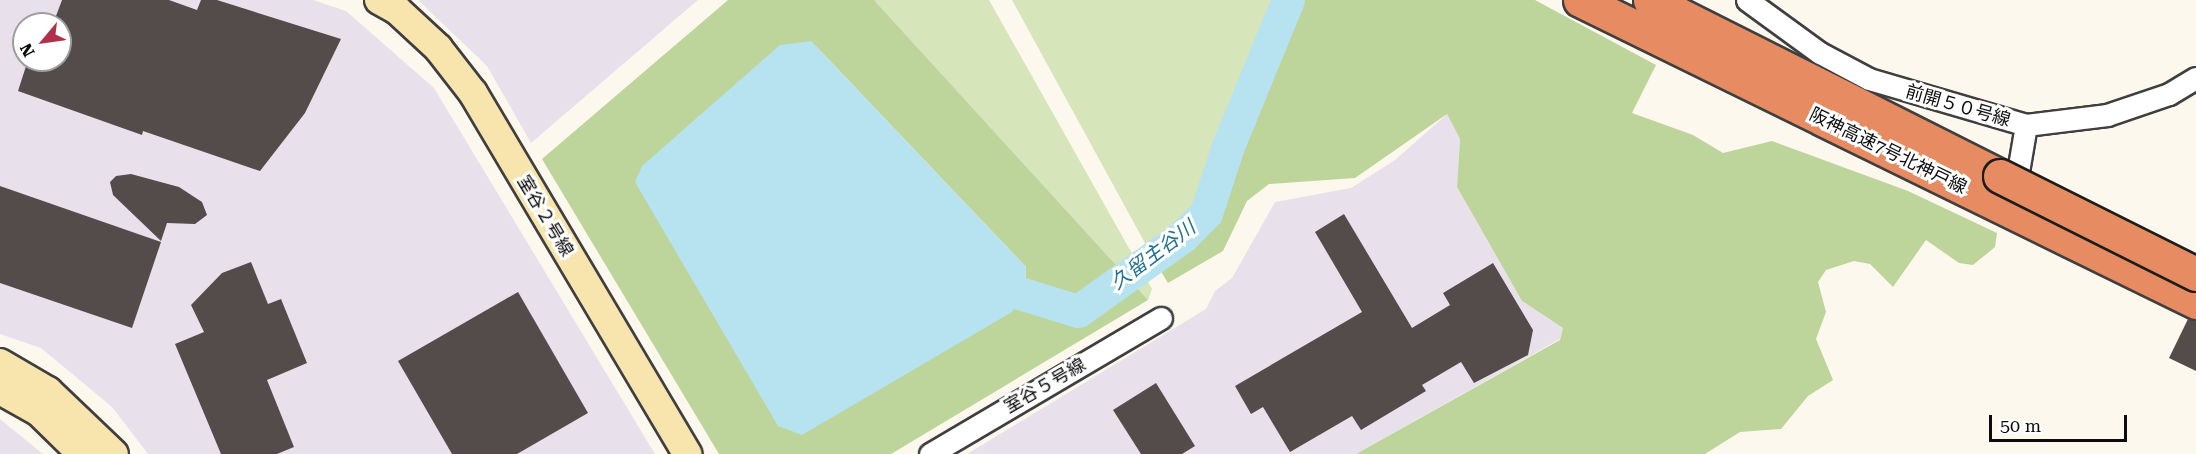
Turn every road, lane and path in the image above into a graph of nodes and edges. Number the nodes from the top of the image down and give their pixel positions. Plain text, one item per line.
1 (379, 0) edge
2 (1580, 0) edge
3 (1650, 0) edge
4 (1747, 0) edge
5 (2196, 78) edge
6 (2026, 125) junction
7 (1995, 188) junction
8 (2196, 274) edge
9 (2196, 286) edge
10 (2196, 302) edge
11 (1161, 318) dead end
12 (0, 363) edge
13 (0, 390) edge
14 (82, 454) edge
15 (114, 454) edge
16 (687, 454) edge
17 (930, 454) edge

1 - 16 street, 室谷２号線
2 - 7 highway, 阪神高速7号北神戸線
3 - 7 highway, 阪神高速7号北神戸線
4 - 6 street, 前開５０号線
5 - 6 street
6 - 9 street, 前開５０号線
7 - 8 highway, 阪神高速7号北神戸線, bridge
7 - 10 highway, 阪神高速7号北神戸線
11 - 17 street, 室谷５号線
12 - 15 street
13 - 14 street

